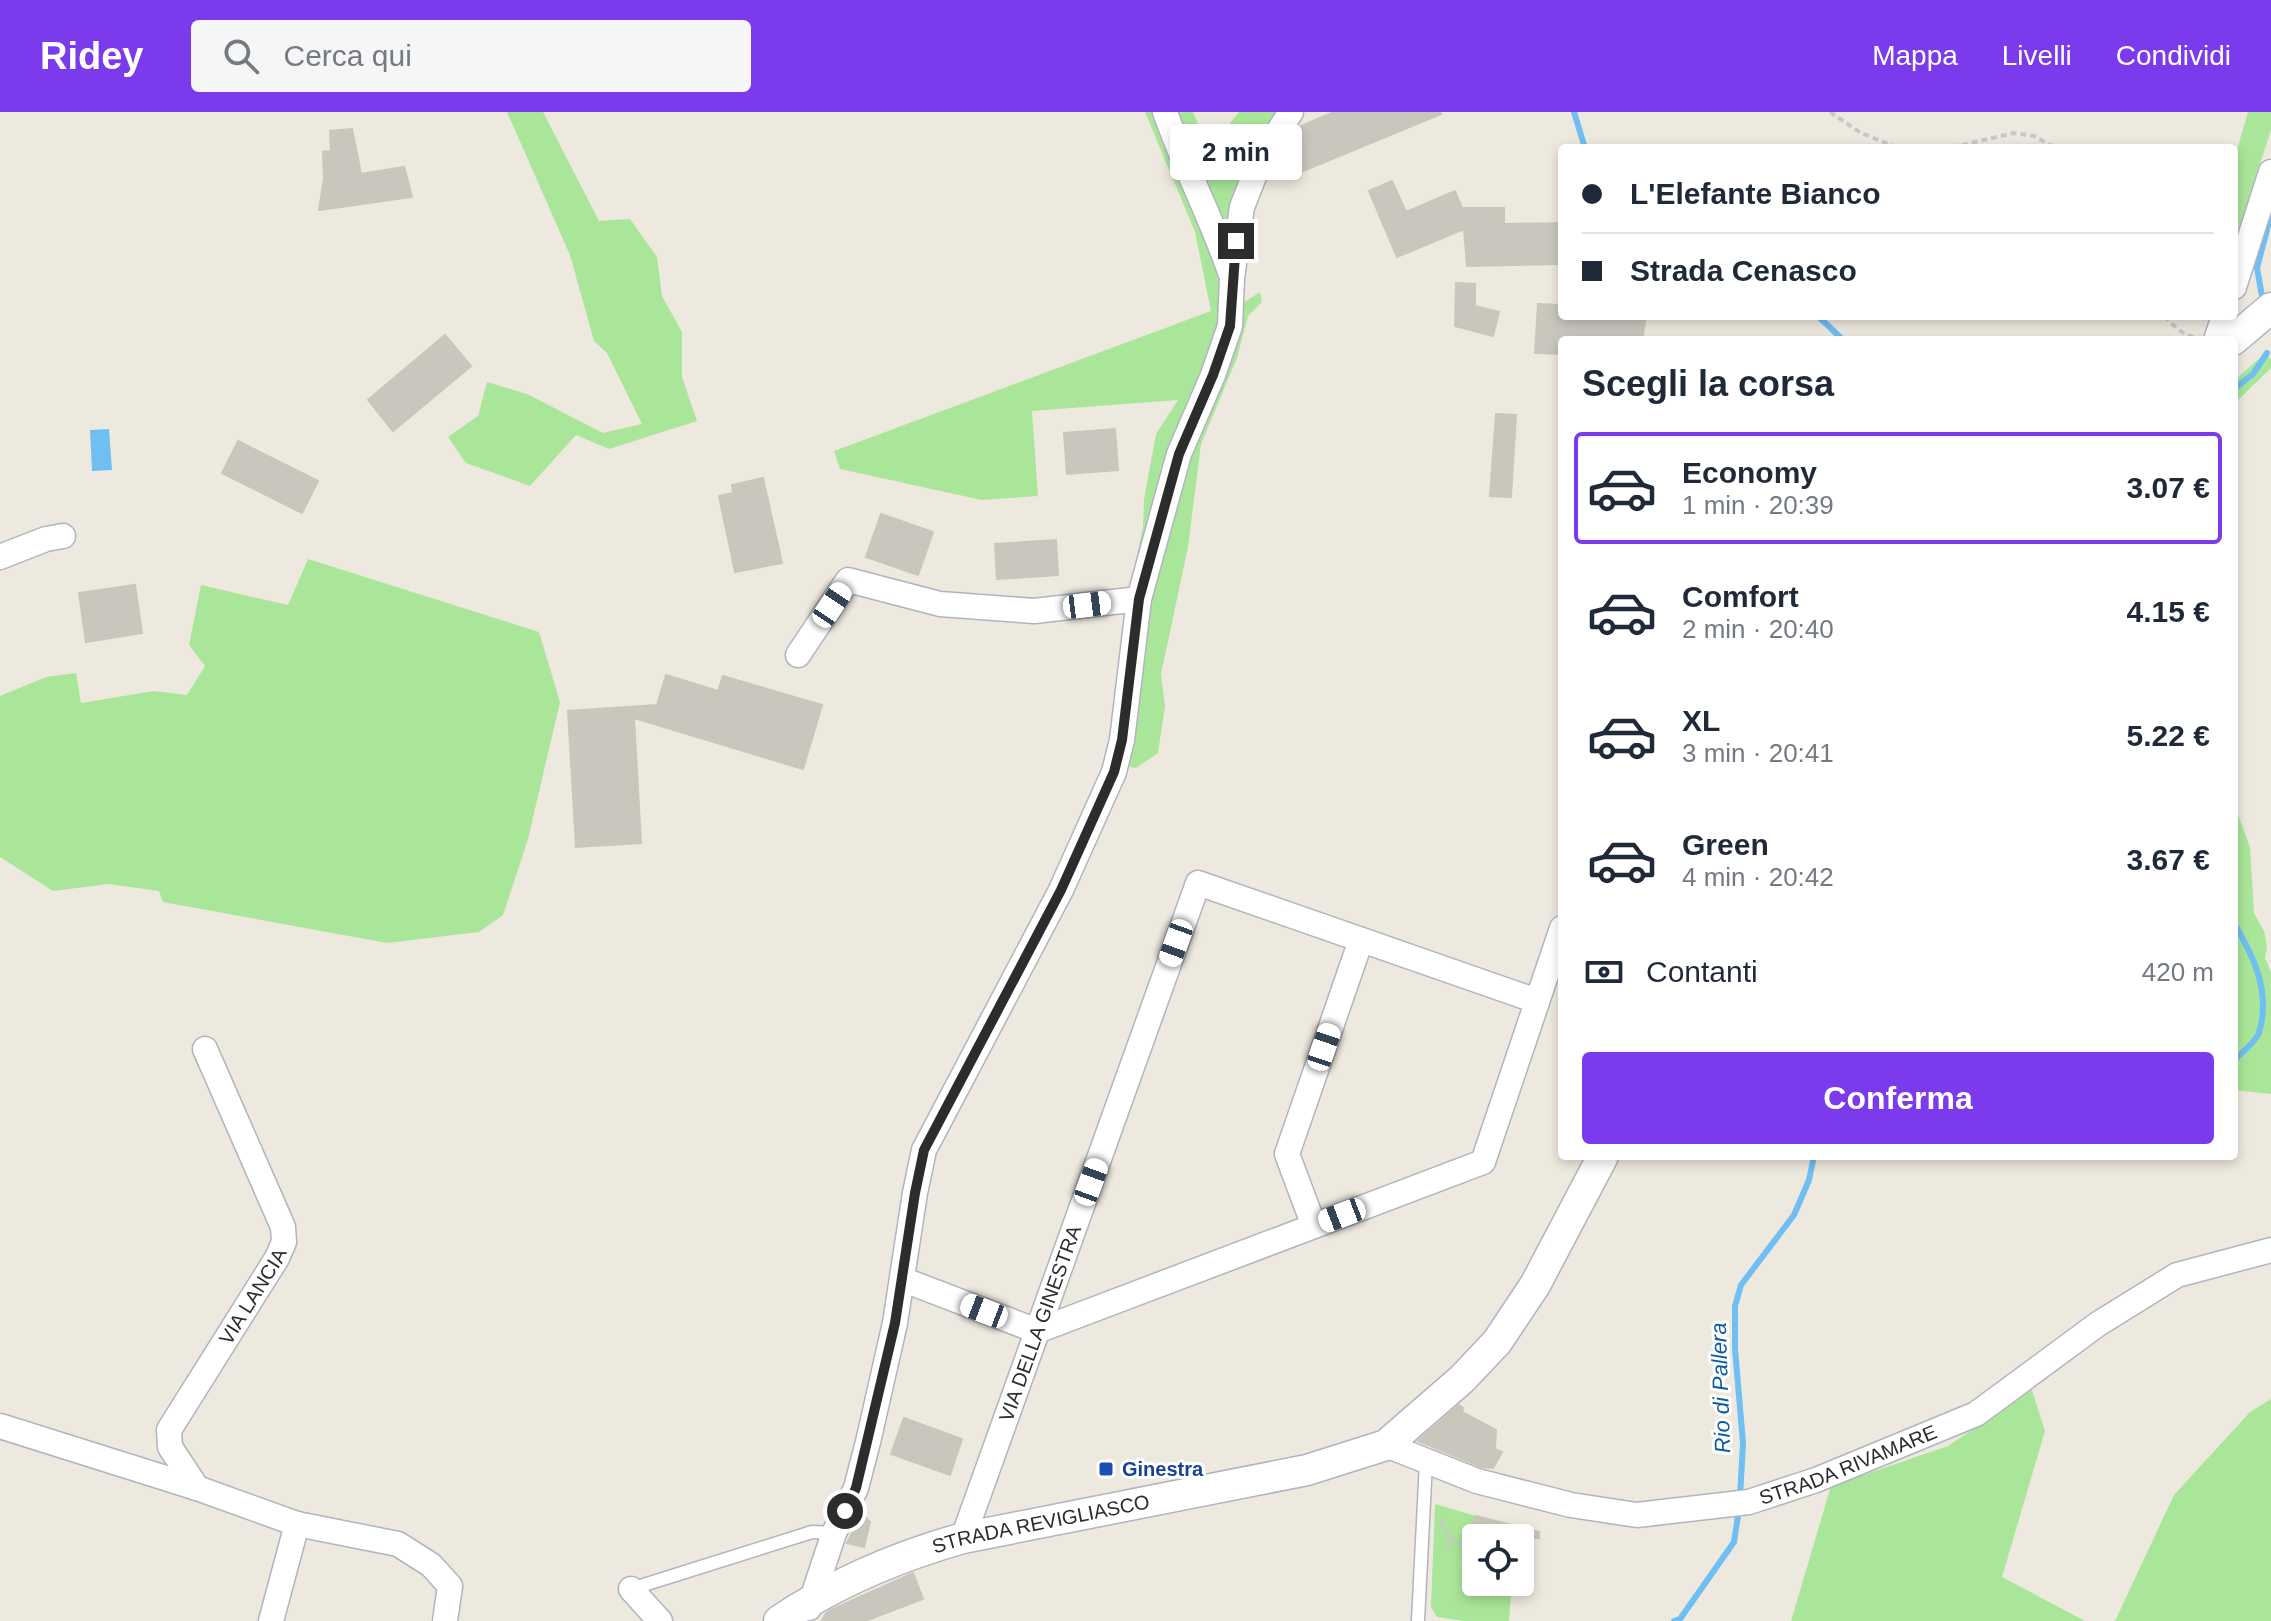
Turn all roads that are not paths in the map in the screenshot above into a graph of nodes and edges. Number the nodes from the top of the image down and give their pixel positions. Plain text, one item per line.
1 (1165, 112) edge
2 (1291, 112) edge
3 (2271, 172) edge
4 (2238, 275) edge
5 (1232, 278) junction
6 (2271, 308) edge
7 (2223, 336) edge
8 (63, 536) dead end
9 (0, 557) edge
10 (1139, 599) junction
11 (798, 655) dead end
12 (1361, 940) junction
13 (1558, 940) edge
14 (1537, 1001) junction
15 (205, 1049) dead end
16 (1601, 1160) edge
17 (1314, 1226) junction
18 (2271, 1250) edge
19 (904, 1280) junction
20 (1037, 1331) junction
21 (0, 1426) edge
22 (1386, 1445) junction
23 (1426, 1462) junction
24 (197, 1488) junction
25 (297, 1524) junction
26 (834, 1533) junction
27 (963, 1538) junction
28 (631, 1589) joint
29 (808, 1609) edge
30 (271, 1621) edge
31 (445, 1621) edge
32 (660, 1621) edge
33 (779, 1621) edge
34 (1418, 1621) edge

1 - 5 street
2 - 5 street
3 - 4 street
5 - 10 street
6 - 7 street
8 - 9 street
10 - 11 street
10 - 19 street
12 - 14 street
12 - 17 street
12 - 20 street, VIA DELLA GINESTRA
13 - 14 street
14 - 17 street
15 - 24 street, VIA LANCIA
16 - 22 street, STRADA REVIGLIASCO
17 - 20 street
18 - 23 street, STRADA RIVAMARE
19 - 20 street
19 - 26 street
20 - 27 street, VIA DELLA GINESTRA
21 - 24 street
22 - 23 street, STRADA RIVAMARE
22 - 27 street, STRADA REVIGLIASCO
23 - 34 lane
24 - 25 street
25 - 30 street
25 - 31 street
26 - 28 lane
26 - 29 street
27 - 29 street, STRADA REVIGLIASCO
28 - 32 street
29 - 33 street, STRADA REVIGLIASCO

